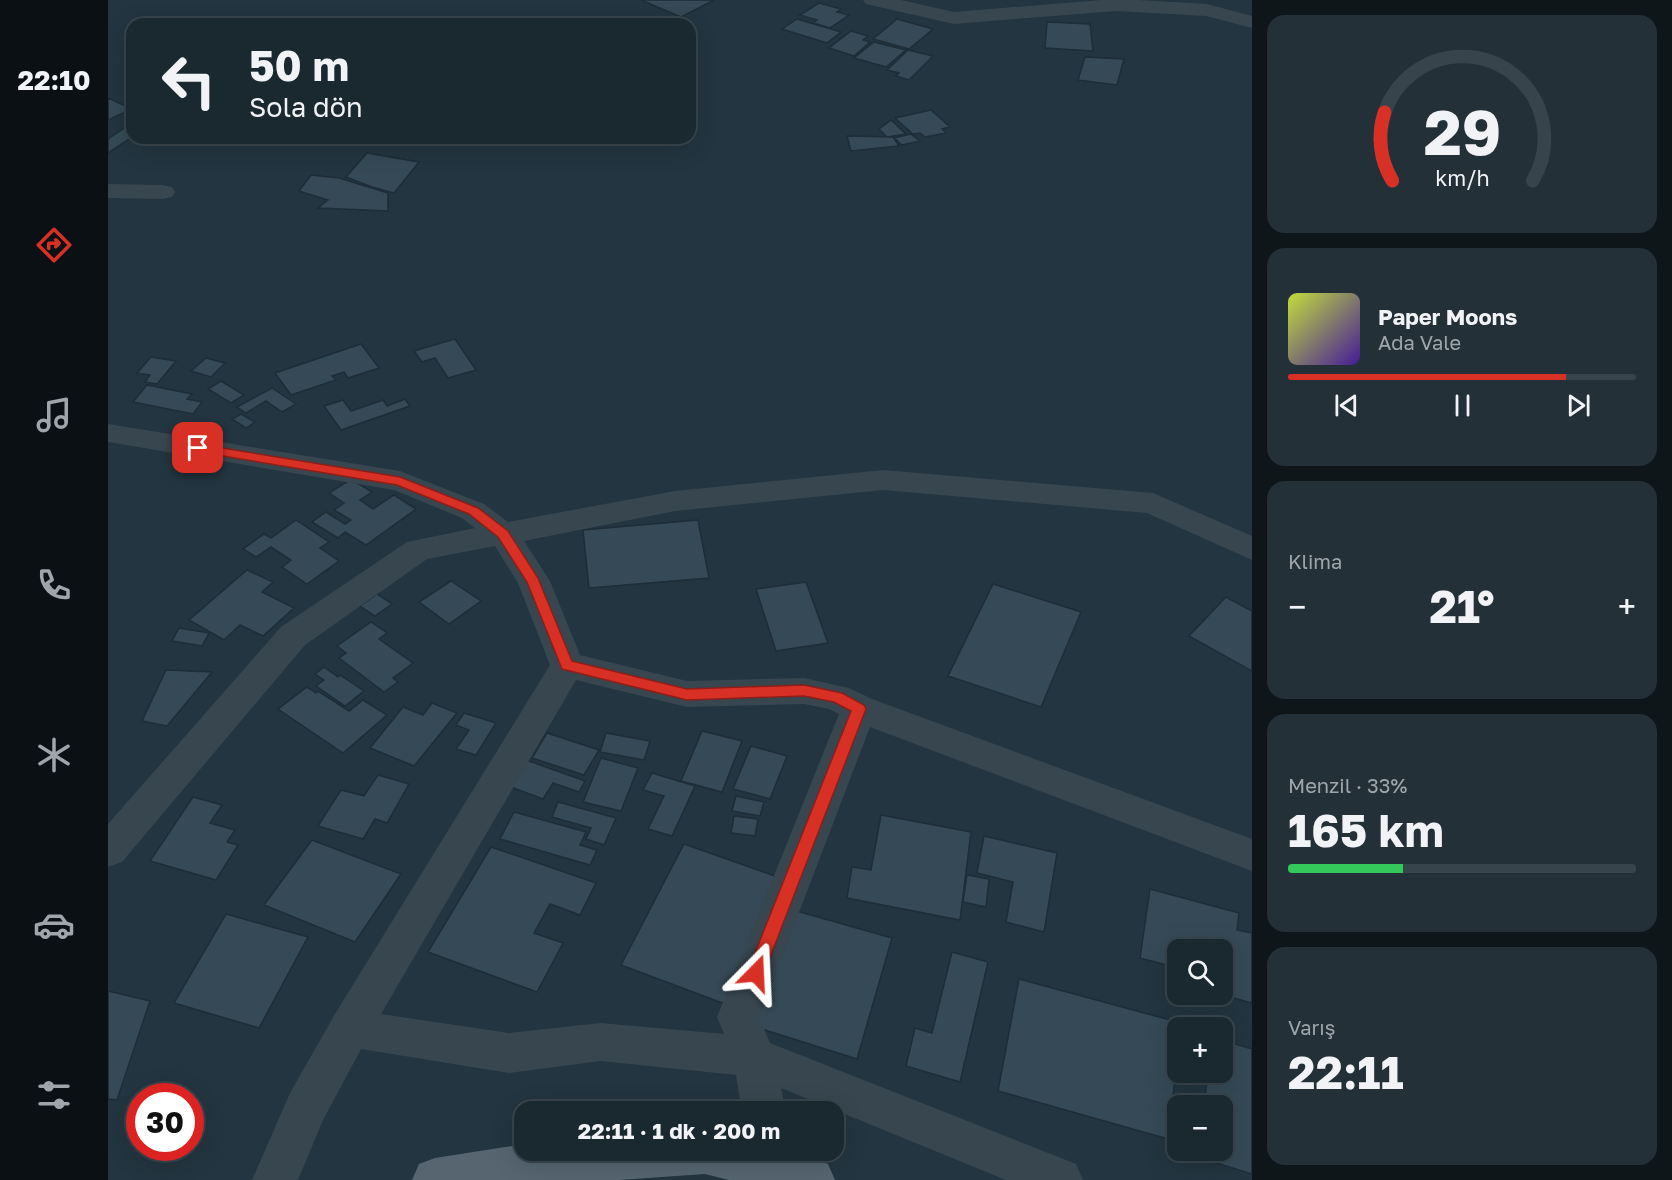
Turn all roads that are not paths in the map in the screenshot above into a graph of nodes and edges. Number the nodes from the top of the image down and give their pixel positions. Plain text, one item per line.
1 (873, 0) edge
2 (1252, 22) edge
3 (108, 191) edge
4 (163, 192) dead end
5 (108, 433) edge
6 (503, 534) junction
7 (1252, 549) edge
8 (567, 665) junction
9 (859, 709) junction
10 (108, 851) edge
11 (1252, 855) edge
12 (350, 1028) junction
13 (754, 1057) junction
14 (762, 1101) edge
15 (786, 1167) edge
16 (275, 1180) edge
17 (435, 1180) edge
18 (1060, 1180) edge

1 - 2 street
3 - 4 street
5 - 6 street
6 - 7 street
6 - 8 street
6 - 10 street
8 - 9 street
8 - 12 street
9 - 11 street
9 - 13 street
12 - 13 street
12 - 16 street
13 - 14 street
13 - 18 street
15 - 17 main road

